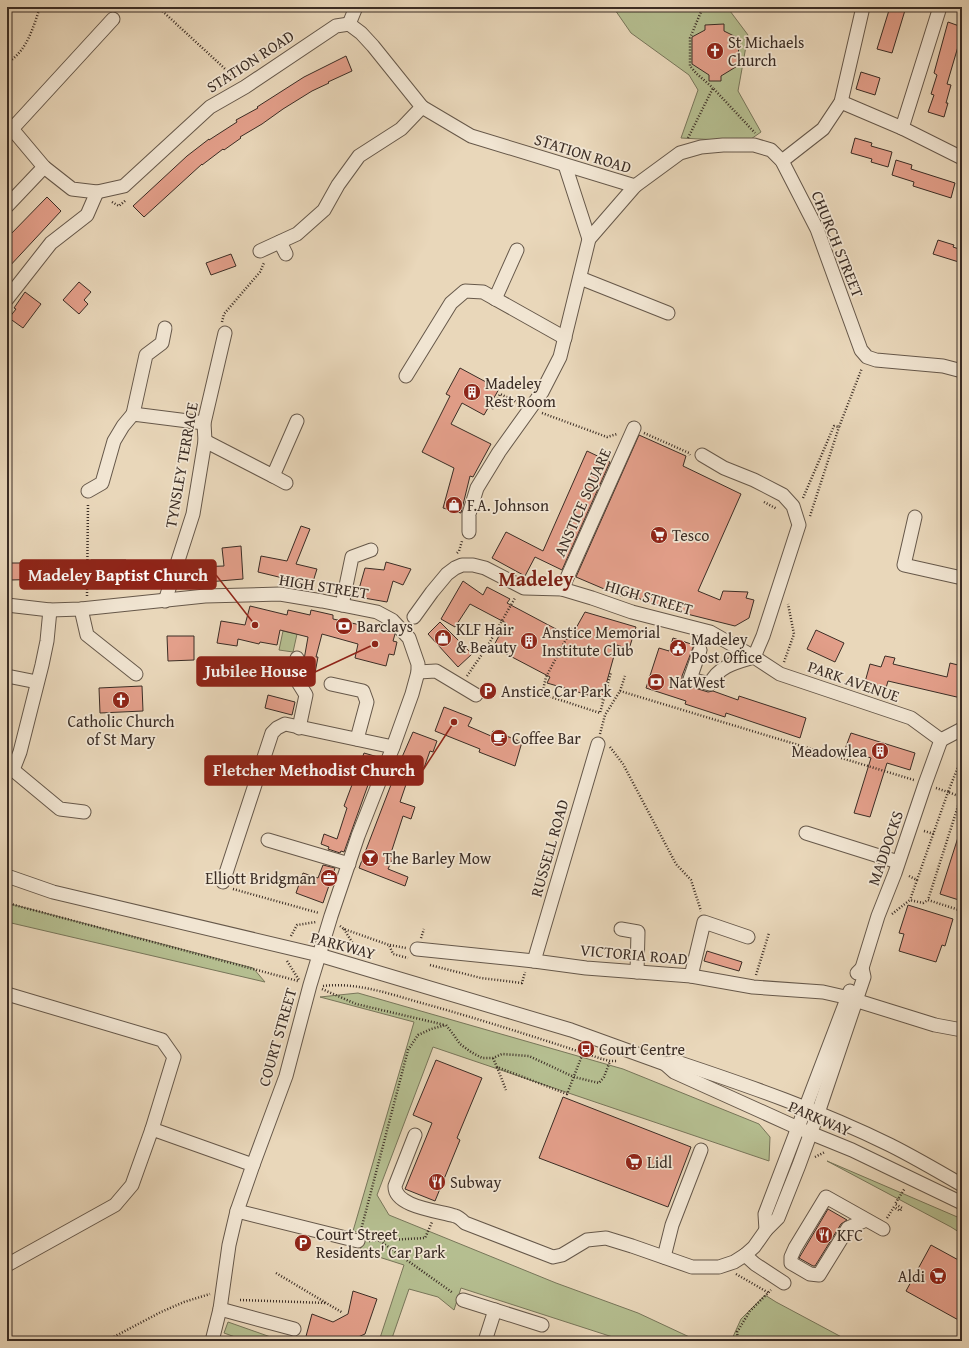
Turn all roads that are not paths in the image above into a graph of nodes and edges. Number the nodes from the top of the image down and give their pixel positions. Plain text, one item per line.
1 (356, 7) edge
2 (863, 7) edge
3 (940, 7) edge
4 (114, 19) dead end
5 (349, 24) junction
6 (841, 102) junction
7 (422, 107) junction
8 (9, 126) edge
9 (902, 128) junction
10 (962, 158) edge
11 (782, 161) junction
12 (565, 166) junction
13 (44, 167) junction
14 (635, 186) junction
15 (97, 192) junction
16 (7, 206) edge
17 (589, 239) junction
18 (276, 244) junction
19 (517, 250) dead end
20 (260, 251) dead end
21 (286, 254) dead end
22 (580, 278) junction
23 (7, 299) edge
24 (495, 299) junction
25 (668, 313) dead end
26 (165, 328) dead end
27 (225, 333) road end
28 (565, 338) junction
29 (962, 371) edge
30 (406, 376) dead end
31 (133, 414) junction
32 (298, 421) dead end
33 (204, 423) junction
34 (634, 428) road end
35 (205, 441) junction
36 (696, 456) road end
37 (273, 476) junction
38 (286, 483) dead end
39 (88, 491) road end
40 (915, 517) dead end
41 (469, 532) dead end
42 (371, 550) dead end
43 (962, 578) edge
44 (562, 589) junction
45 (165, 601) junction
46 (7, 605) edge
47 (342, 605) junction
48 (84, 609) junction
49 (50, 610) junction
50 (414, 617) junction
51 (393, 621) junction
52 (409, 638) junction
53 (700, 650) dead end
54 (754, 657) junction
55 (297, 658) dead end
56 (418, 672) junction
57 (136, 674) dead end
58 (7, 676) edge
59 (37, 682) junction
60 (331, 684) dead end
61 (476, 696) dead end
62 (299, 728) junction
63 (962, 729) edge
64 (357, 739) junction
65 (941, 740) junction
66 (603, 741) road end
67 (394, 747) junction
68 (10, 770) edge
69 (84, 812) dead end
70 (806, 832) dead end
71 (268, 840) dead end
72 (898, 862) junction
73 (349, 864) junction
74 (7, 876) edge
75 (223, 882) road end
76 (621, 928) dead end
77 (748, 937) dead end
78 (417, 949) dead end
79 (319, 955) junction
80 (534, 961) junction
81 (637, 972) junction
82 (691, 976) junction
83 (7, 994) edge
84 (852, 999) junction
85 (962, 1030) edge
86 (665, 1064) junction
87 (806, 1108) junction
88 (818, 1113) junction
89 (798, 1128) junction
90 (152, 1129) junction
91 (811, 1133) junction
92 (415, 1135) dead end
93 (701, 1150) dead end
94 (253, 1165) junction
95 (962, 1185) edge
96 (962, 1203) edge
97 (237, 1211) junction
98 (866, 1220) junction
99 (883, 1229) dead end
100 (766, 1230) junction
101 (358, 1241) road end
102 (745, 1255) junction
103 (664, 1257) junction
104 (7, 1265) edge
105 (784, 1283) dead end
106 (221, 1300) junction
107 (463, 1300) road end
108 (495, 1310) junction
109 (542, 1325) dead end
110 (294, 1329) dead end
111 (212, 1341) edge
112 (485, 1341) edge

1 - 5 street
2 - 6 street
3 - 9 street
4 - 8 street
5 - 7 street, STATION ROAD
5 - 15 street, STATION ROAD
6 - 9 street
6 - 11 street
7 - 12 street, STATION ROAD
7 - 18 street
8 - 13 street, STATION ROAD
9 - 10 street
11 - 14 street, CHURCH STREET
11 - 29 street, CHURCH STREET
12 - 14 street, STATION ROAD
12 - 17 street
13 - 15 street, STATION ROAD
13 - 16 street
14 - 17 street, CHURCH STREET
15 - 23 street
17 - 22 street, CHURCH STREET
18 - 20 street
18 - 21 street
19 - 24 street
22 - 25 street
22 - 28 street, CHURCH STREET
24 - 28 street
24 - 30 street
26 - 31 street
27 - 33 street, TYNSLEY TERRACE
28 - 41 street, CHURCH STREET
31 - 33 street
31 - 39 street
32 - 37 street
33 - 35 street, TYNSLEY TERRACE
34 - 44 street, ANSTICE SQUARE
35 - 37 street
35 - 45 street, TYNSLEY TERRACE
36 - 54 street
37 - 38 street
40 - 43 street
42 - 47 street
44 - 50 street, HIGH STREET
44 - 54 street, HIGH STREET
45 - 47 street, HIGH STREET
45 - 48 street, HIGH STREET
46 - 49 street, HIGH STREET
47 - 51 street, HIGH STREET
48 - 49 street, HIGH STREET
48 - 57 street
49 - 59 street
50 - 51 street
50 - 52 street, HIGH STREET
51 - 52 street, HIGH STREET
52 - 56 street, COURT STREET
53 - 54 street
54 - 65 street, PARK AVENUE
55 - 62 street
56 - 61 street
56 - 67 street, COURT STREET
58 - 59 street
59 - 68 street
60 - 64 street
62 - 64 street
62 - 75 street
63 - 65 street
64 - 67 street
65 - 72 street, MADDOCKS
66 - 80 street, RUSSELL ROAD
67 - 73 street, COURT STREET
68 - 69 street
70 - 72 street
71 - 73 street
72 - 84 street, MADDOCKS
73 - 79 street, COURT STREET
74 - 79 street, PARKWAY
76 - 81 street
77 - 82 street
78 - 80 street, VICTORIA ROAD
79 - 86 street, PARKWAY
79 - 94 street, COURT STREET
80 - 81 street, VICTORIA ROAD
81 - 82 street, VICTORIA ROAD
82 - 84 street, VICTORIA ROAD
83 - 90 street
84 - 85 street, VICTORIA ROAD
84 - 87 street, MADDOCKS
84 - 88 street, MADDOCKS
86 - 87 street, PARKWAY
86 - 89 street, PARKWAY
87 - 88 street, PARKWAY
87 - 89 street, MADDOCKS
88 - 91 street, MADDOCKS
88 - 95 street, PARKWAY
89 - 91 street, PARKWAY
89 - 100 street, MADDOCKS
90 - 94 street
90 - 104 street
91 - 96 street, PARKWAY
91 - 100 street, MADDOCKS
92 - 103 street, MADDOCKS
93 - 103 street
94 - 97 street, COURT STREET
97 - 101 street
97 - 106 street, COURT STREET
98 - 98 street
98 - 99 street
100 - 102 street, MADDOCKS
102 - 103 street, MADDOCKS
102 - 105 street
106 - 110 street
106 - 111 street, COURT STREET
107 - 108 street
108 - 109 street
108 - 112 street

